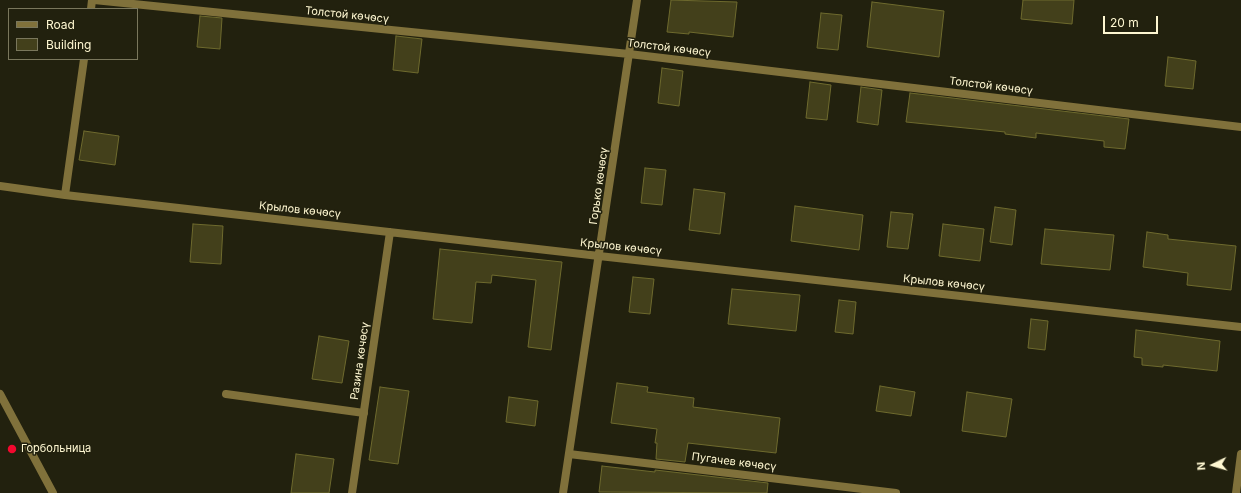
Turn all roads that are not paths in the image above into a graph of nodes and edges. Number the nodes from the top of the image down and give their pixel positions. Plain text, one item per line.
1 (93, 0) edge
2 (637, 0) edge
3 (629, 54) junction
4 (84, 60) edge
5 (1241, 127) edge
6 (0, 186) edge
7 (65, 195) junction
8 (390, 232) junction
9 (599, 256) junction
10 (1241, 327) edge
11 (0, 394) edge
12 (226, 394) dead end
13 (364, 412) junction
14 (569, 454) junction
15 (1241, 454) edge
16 (53, 493) edge
17 (352, 493) edge
18 (563, 493) edge
19 (896, 493) edge
20 (1236, 493) edge

1 - 3 street, Толстой көчөсү
2 - 3 street, Горько көчөсү
3 - 5 street, Толстой көчөсү
3 - 9 street, Горько көчөсү
4 - 7 street
6 - 7 street, Крылов көчөсү
7 - 8 street, Крылов көчөсү
8 - 9 street, Крылов көчөсү
8 - 13 street, Разина көчөсү
9 - 10 street, Крылов көчөсү
9 - 14 street, Горько көчөсү
11 - 16 street
12 - 13 street
13 - 17 street, Разина көчөсү
14 - 18 street, Горько көчөсү
14 - 19 street, Пугачев көчөсү
15 - 20 street

